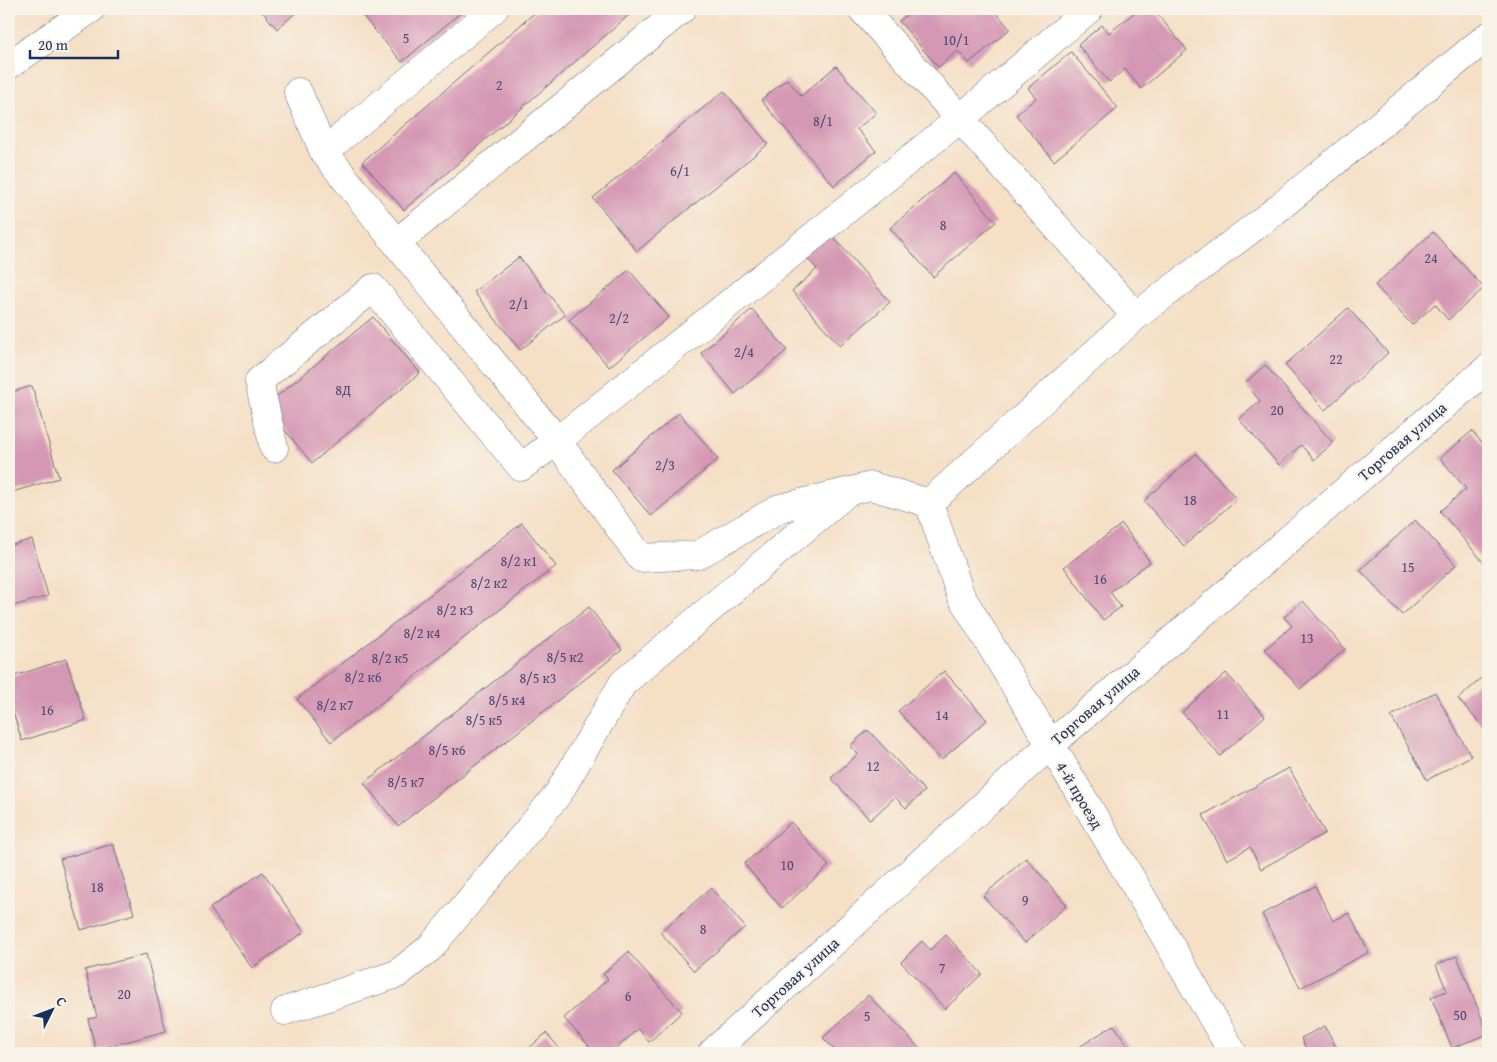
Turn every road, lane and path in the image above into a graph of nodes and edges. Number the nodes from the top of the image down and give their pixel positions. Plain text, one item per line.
1 (91, 9) edge
2 (494, 9) edge
3 (682, 9) edge
4 (862, 9) edge
5 (1089, 9) edge
6 (1488, 36) edge
7 (10, 59) edge
8 (298, 92) dead end
9 (960, 119) junction
10 (324, 152) junction
11 (396, 243) junction
12 (1136, 316) junction
13 (1488, 368) edge
14 (558, 440) junction
15 (274, 448) dead end
16 (847, 492) junction
17 (929, 503) junction
18 (1050, 745) junction
19 (285, 1011) dead end
20 (712, 1053) edge
21 (1233, 1053) edge

1 - 7 street
2 - 10 street
3 - 11 street
4 - 9 street
5 - 9 street
6 - 12 street
8 - 10 street
9 - 12 street
9 - 14 street
10 - 11 street
11 - 14 street
12 - 17 street
13 - 18 street, Торговая улица
14 - 15 street
14 - 16 street
16 - 17 street
16 - 19 street
17 - 18 street, 4-й проезд
18 - 20 street, Торговая улица
18 - 21 street, 4-й проезд

